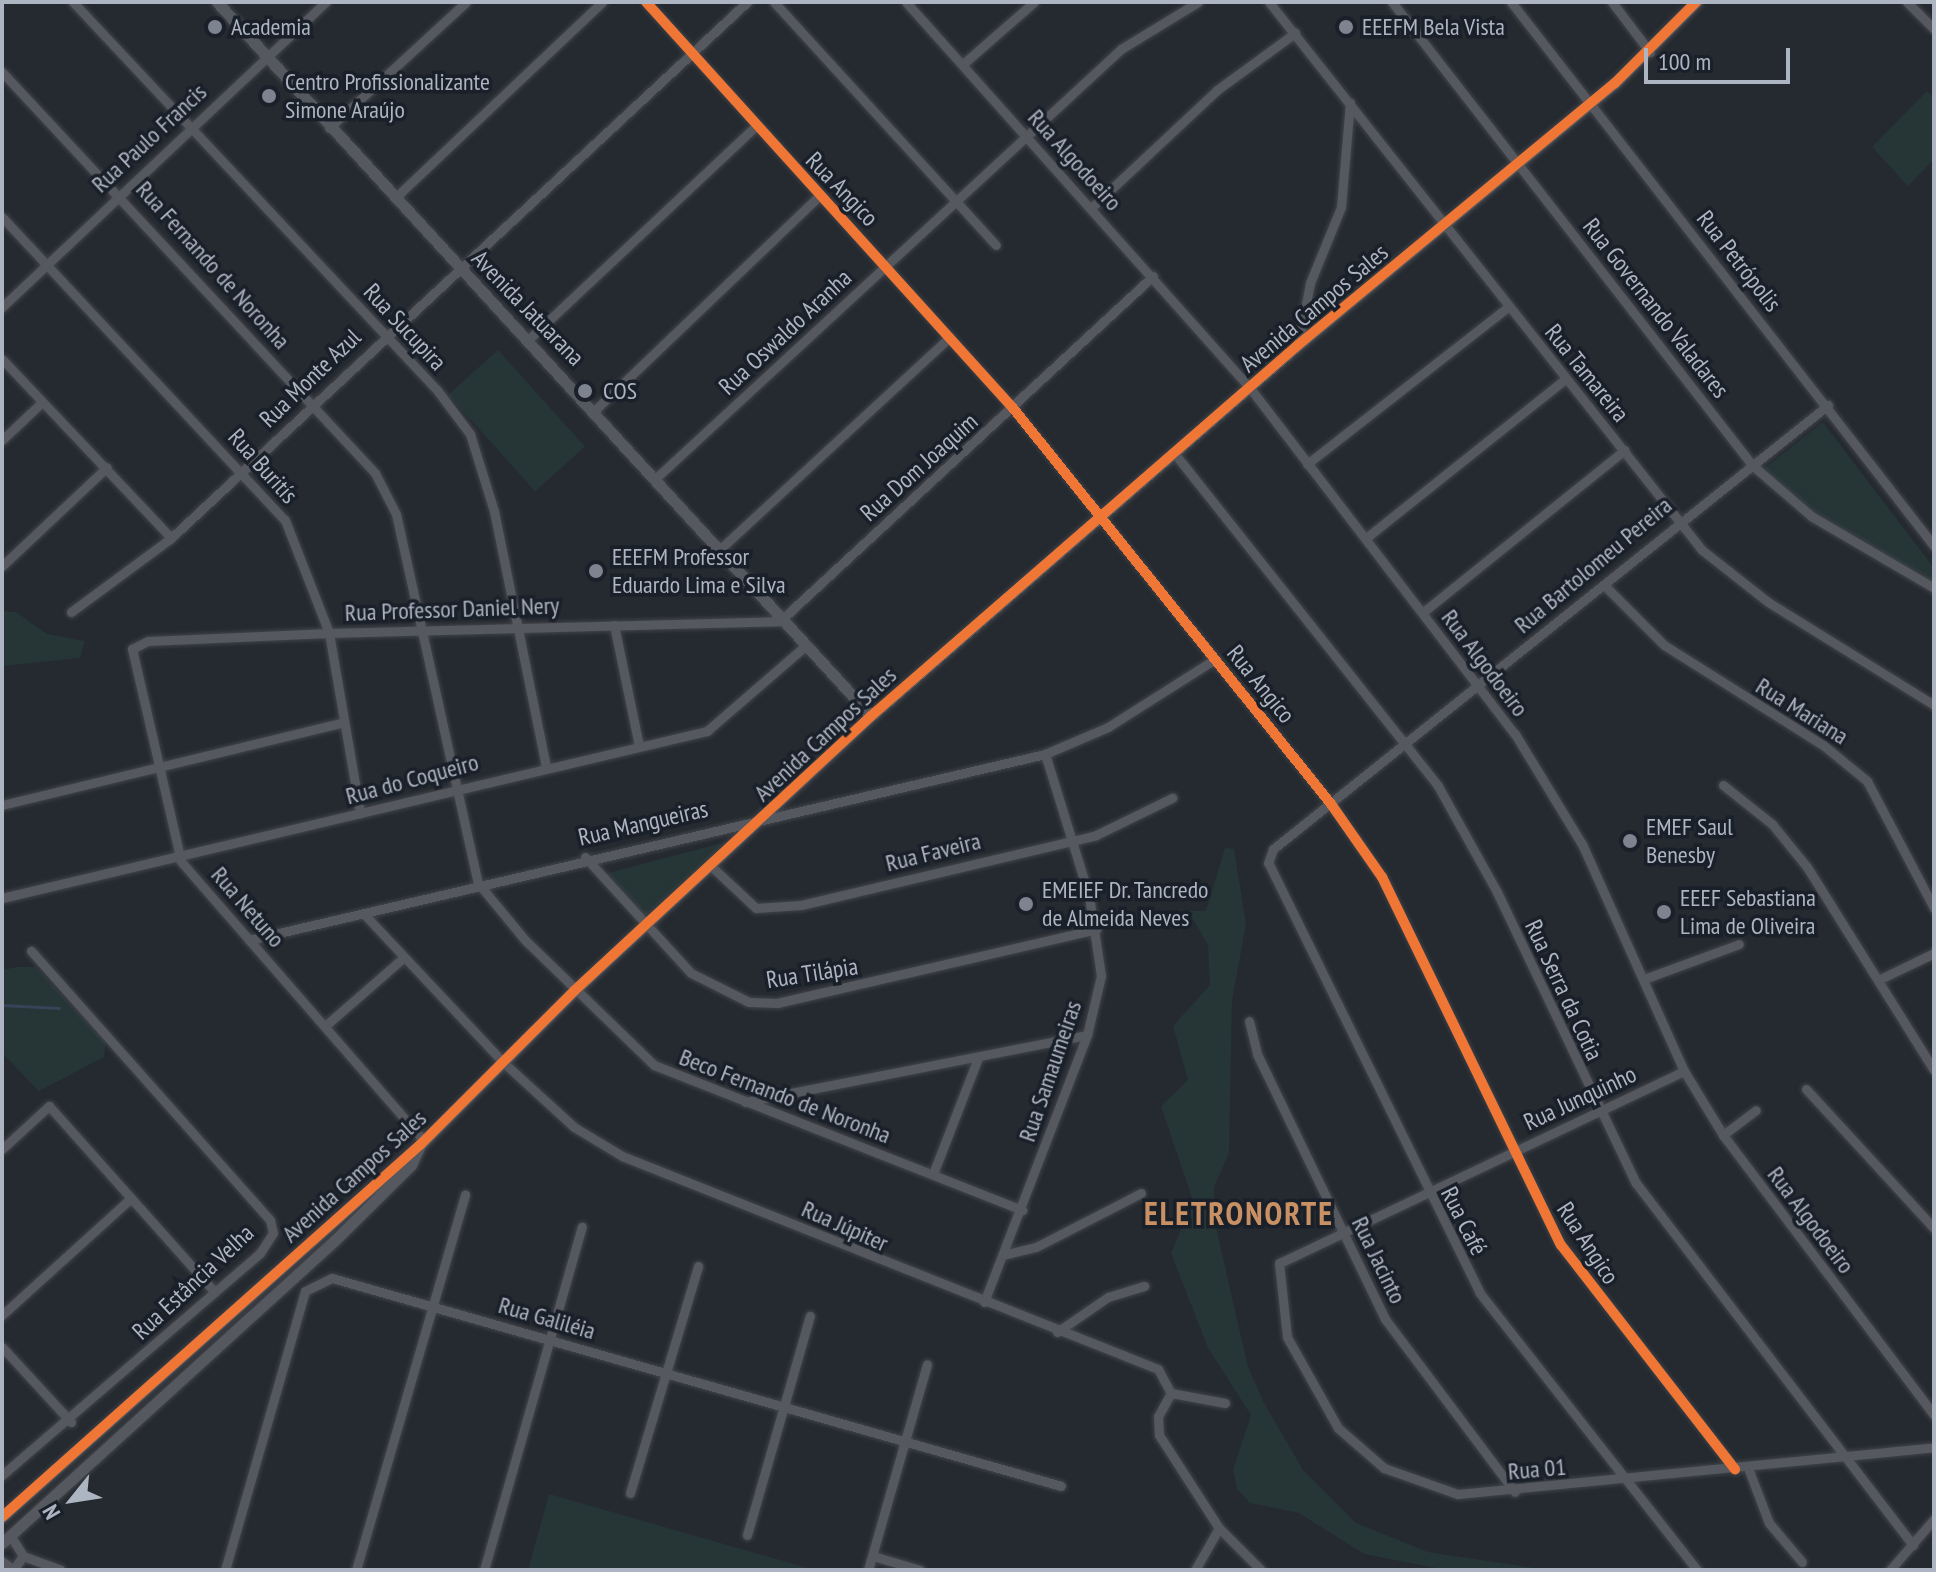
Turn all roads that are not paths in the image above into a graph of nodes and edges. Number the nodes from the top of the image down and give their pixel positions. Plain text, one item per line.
1 (73, 2) edge
2 (217, 2) edge
3 (326, 2) edge
4 (466, 2) edge
5 (602, 2) edge
6 (646, 2) edge
7 (747, 2) edge
8 (774, 2) edge
9 (906, 2) edge
10 (1034, 2) edge
11 (1198, 2) edge
12 (1269, 2) edge
13 (1392, 2) edge
14 (1511, 2) edge
15 (1612, 2) edge
16 (1696, 2) edge
17 (1907, 2) edge
18 (1934, 29) edge
19 (1295, 33) junction
20 (692, 49) junction
21 (1650, 52) junction
22 (268, 57) junction
23 (963, 64) junction
24 (2, 72) edge
25 (1350, 102) junction
26 (1590, 103) junction
27 (189, 125) junction
28 (755, 127) junction
29 (329, 128) junction
30 (1027, 137) junction
31 (1518, 163) junction
32 (120, 192) junction
33 (820, 195) junction
34 (395, 198) junction
35 (955, 201) junction
36 (1091, 208) junction
37 (2, 217) edge
38 (1447, 224) junction
39 (996, 245) dead end
40 (47, 264) junction
41 (887, 265) junction
42 (457, 266) junction
43 (1153, 276) junction
44 (2, 307) edge
45 (1508, 307) junction
46 (384, 335) junction
47 (950, 337) junction
48 (529, 339) junction
49 (1298, 345) junction
50 (2, 359) edge
51 (1565, 379) junction
52 (1250, 388) junction
53 (42, 402) junction
54 (310, 402) junction
55 (1828, 405) junction
56 (1013, 408) junction
57 (594, 411) junction
58 (2, 440) edge
59 (1625, 450) junction
60 (1175, 454) junction
61 (1307, 464) junction
62 (1752, 465) junction
63 (107, 467) junction
64 (243, 471) junction
65 (656, 478) junction
66 (1104, 515) junction
67 (1677, 519) junction
68 (171, 538) junction
69 (1366, 538) junction
70 (1934, 546) edge
71 (719, 550) junction
72 (2, 566) edge
73 (1604, 585) junction
74 (1934, 588) edge
75 (71, 612) dead end
76 (1422, 613) junction
77 (780, 621) junction
78 (614, 625) junction
79 (519, 627) junction
80 (423, 629) junction
81 (329, 633) junction
82 (804, 647) junction
83 (130, 653) joint
84 (1215, 659) junction
85 (1479, 685) junction
86 (1934, 705) edge
87 (871, 716) junction
88 (342, 723) junction
89 (1406, 745) junction
90 (639, 746) junction
91 (1045, 754) junction
92 (160, 765) junction
93 (546, 766) junction
94 (1723, 785) dead end
95 (457, 787) junction
96 (1172, 798) dead end
97 (1331, 804) junction
98 (2, 805) edge
99 (360, 813) junction
100 (767, 815) junction
101 (1073, 841) junction
102 (1273, 849) joint
103 (585, 857) junction
104 (181, 861) junction
105 (712, 867) junction
106 (478, 883) junction
107 (2, 897) edge
108 (1934, 908) edge
109 (364, 914) junction
110 (643, 927) junction
111 (1097, 929) junction
112 (249, 940) junction
113 (1739, 944) dead end
114 (31, 951) dead end
115 (1934, 953) edge
116 (403, 958) junction
117 (1644, 979) junction
118 (1878, 980) junction
119 (574, 991) junction
120 (1249, 1021) dead end
121 (325, 1026) junction
122 (1087, 1035) junction
123 (978, 1058) junction
124 (504, 1063) junction
125 (1934, 1070) edge
126 (1684, 1071) junction
127 (1806, 1089) dead end
128 (741, 1103) junction
129 (1756, 1110) dead end
130 (1598, 1113) junction
131 (1723, 1135) junction
132 (423, 1143) junction
133 (2, 1149) edge
134 (1515, 1151) junction
135 (933, 1174) junction
136 (1426, 1190) junction
137 (1141, 1193) dead end
138 (465, 1195) dead end
139 (130, 1199) junction
140 (1022, 1210) junction
141 (582, 1227) dead end
142 (1934, 1228) edge
143 (1343, 1231) junction
144 (303, 1249) junction
145 (1003, 1255) junction
146 (314, 1261) junction
147 (1277, 1265) joint
148 (698, 1266) dead end
149 (1144, 1286) dead end
150 (215, 1292) junction
151 (984, 1302) junction
152 (431, 1307) junction
153 (2, 1315) edge
154 (810, 1316) dead end
155 (1057, 1332) junction
156 (550, 1340) junction
157 (2, 1347) edge
158 (927, 1364) dead end
159 (665, 1373) junction
160 (1171, 1393) junction
161 (1225, 1403) dead end
162 (786, 1407) junction
163 (1934, 1415) edge
164 (71, 1422) junction
165 (906, 1443) junction
166 (1934, 1447) edge
167 (67, 1459) junction
168 (1847, 1459) junction
169 (1748, 1468) junction
170 (1735, 1469) junction
171 (79, 1472) junction
172 (2, 1475) edge
173 (1622, 1481) junction
174 (1061, 1486) dead end
175 (1515, 1492) junction
176 (630, 1493) dead end
177 (2, 1517) edge
178 (1934, 1519) edge
179 (1219, 1528) junction
180 (747, 1535) dead end
181 (6, 1539) edge
182 (1913, 1545) junction
183 (23, 1556) junction
184 (873, 1556) junction
185 (2, 1561) edge
186 (1802, 1562) dead end
187 (13, 1570) edge
188 (61, 1570) edge
189 (225, 1570) edge
190 (356, 1570) edge
191 (484, 1570) edge
192 (868, 1570) edge
193 (920, 1570) edge
194 (1195, 1570) edge
195 (1261, 1570) edge
196 (1697, 1570) edge
197 (1890, 1570) edge

1 - 27 street, Rua Sucupira
2 - 22 street, Avenida Jatuarana
3 - 22 street, Rua Paulo Francis
4 - 29 street
5 - 34 street
6 - 20 street, Rua Angico
7 - 20 street, Rua Monte Azul
8 - 35 street
9 - 23 street, Rua Algodoeiro
10 - 23 street
11 - 30 street, Rua Oswaldo Aranha
12 - 19 street, Rua Tamareira
13 - 31 street, Rua Governando Valadares
14 - 26 street, Rua Petrópolis
15 - 21 street
16 - 21 street, Avenida Campos Sales
17 - 18 street
19 - 25 street, Rua Tamareira
19 - 36 street
20 - 28 street, Rua Angico
20 - 42 street, Rua Monte Azul
21 - 26 street, Avenida Campos Sales
22 - 27 street, Rua Paulo Francis
22 - 29 street, Avenida Jatuarana
23 - 30 street, Rua Algodoeiro
24 - 32 street, Rua Fernando de Noronha
25 - 38 street, Rua Tamareira
25 - 49 street
26 - 31 street, Avenida Campos Sales
26 - 55 street, Rua Petrópolis
27 - 32 street, Rua Paulo Francis
27 - 46 street, Rua Sucupira
28 - 33 street, Rua Angico
28 - 48 street
29 - 34 street, Avenida Jatuarana
30 - 35 street, Rua Oswaldo Aranha
30 - 36 street, Rua Algodoeiro
31 - 38 street, Avenida Campos Sales
31 - 62 street, Rua Governando Valadares
32 - 40 street, Rua Paulo Francis
32 - 54 street, Rua Fernando de Noronha
33 - 41 street, Rua Angico
33 - 57 street
34 - 42 street, Avenida Jatuarana
35 - 39 street
35 - 41 street, Rua Oswaldo Aranha
36 - 43 street, Rua Algodoeiro
37 - 40 street, Rua Buritís
38 - 45 street, Rua Tamareira
38 - 49 street, Avenida Campos Sales
40 - 44 street, Rua Paulo Francis
40 - 64 street, Rua Buritís
41 - 47 street, Rua Angico
41 - 65 street, Rua Oswaldo Aranha
42 - 46 street, Rua Monte Azul
42 - 48 street, Avenida Jatuarana
43 - 52 street, Rua Algodoeiro
43 - 56 street, Rua Dom Joaquim
45 - 51 street, Rua Tamareira
45 - 61 street
46 - 54 street, Rua Monte Azul
46 - 79 street, Rua Sucupira
47 - 56 street, Rua Angico
47 - 71 street
48 - 57 street, Avenida Jatuarana
49 - 52 street, Avenida Campos Sales
50 - 53 street
51 - 59 street, Rua Tamareira
51 - 69 street
52 - 60 street, Avenida Campos Sales
52 - 61 street, Rua Algodoeiro
53 - 58 street
53 - 63 street
54 - 64 street, Rua Monte Azul
54 - 80 street, Rua Fernando de Noronha
55 - 62 street, Rua Bartolomeu Pereira
55 - 70 street, Rua Petrópolis
56 - 66 street, Rua Angico
56 - 77 street, Rua Dom Joaquim
57 - 65 street, Avenida Jatuarana
59 - 67 street, Rua Tamareira
59 - 76 street
60 - 66 street, Avenida Campos Sales
60 - 89 street, Rua Serra da Cotia
61 - 69 street, Rua Algodoeiro
62 - 67 street, Rua Bartolomeu Pereira
62 - 74 street, Rua Governando Valadares
63 - 68 street
63 - 72 street
64 - 68 street, Rua Monte Azul
64 - 81 street, Rua Buritís
65 - 71 street, Avenida Jatuarana
66 - 84 street, Rua Angico
66 - 87 street, Avenida Campos Sales
67 - 73 street, Rua Bartolomeu Pereira
67 - 86 street, Rua Tamareira
68 - 75 street, Rua Monte Azul
69 - 76 street, Rua Algodoeiro
71 - 77 street, Avenida Jatuarana
73 - 85 street, Rua Bartolomeu Pereira
73 - 108 street, Rua Mariana
76 - 85 street, Rua Algodoeiro
77 - 78 street, Rua Professor Daniel Nery
77 - 82 street, Avenida Jatuarana
78 - 79 street, Rua Professor Daniel Nery
78 - 90 street
79 - 80 street, Rua Professor Daniel Nery
79 - 93 street, Rua Sucupira
80 - 81 street, Rua Professor Daniel Nery
80 - 95 street, Beco Fernando de Noronha
81 - 83 street, Rua Professor Daniel Nery
81 - 88 street, Rua Buritís
82 - 87 street, Avenida Jatuarana
82 - 90 street, Rua do Coqueiro
83 - 92 street, Rua Netuno
84 - 91 street, Rua Mangueiras
84 - 97 street, Rua Angico
85 - 89 street, Rua Bartolomeu Pereira
85 - 117 street, Rua Algodoeiro
87 - 100 street, Avenida Campos Sales
88 - 92 street
88 - 99 street, Rua Buritís
89 - 97 street, Rua Bartolomeu Pereira
89 - 130 street, Rua Serra da Cotia
90 - 93 street, Rua do Coqueiro
91 - 100 street, Rua Mangueiras
91 - 101 street, Rua Samaumeiras
92 - 98 street
92 - 104 street, Rua Netuno
93 - 95 street, Rua do Coqueiro
94 - 118 street
95 - 99 street, Rua do Coqueiro
95 - 106 street, Beco Fernando de Noronha
96 - 101 street, Rua Faveira
97 - 102 street, Rua Bartolomeu Pereira
97 - 134 street, Rua Angico
99 - 104 street, Rua do Coqueiro
100 - 103 street, Rua Mangueiras
100 - 105 street, Avenida Campos Sales
101 - 105 street, Rua Faveira
101 - 111 street, Rua Samaumeiras
102 - 136 street, Rua Café
103 - 106 street, Rua Mangueiras
103 - 110 street, Rua Tilápia
104 - 107 street, Rua do Coqueiro
104 - 112 street, Rua Netuno
105 - 110 street, Avenida Campos Sales
106 - 109 street, Rua Mangueiras
106 - 119 street, Beco Fernando de Noronha
109 - 112 street, Rua Mangueiras
109 - 116 street, Rua Júpiter
110 - 111 street, Rua Tilápia
110 - 119 street, Avenida Campos Sales
111 - 122 street, Rua Samaumeiras
112 - 121 street, Rua Netuno
113 - 117 street
114 - 150 street, Rua Estância Velha
115 - 118 street
116 - 121 street
116 - 124 street, Rua Júpiter
117 - 126 street, Rua Algodoeiro
118 - 125 street
119 - 124 street, Avenida Campos Sales
119 - 128 street, Beco Fernando de Noronha
120 - 143 street, Rua Jacinto
121 - 132 street, Rua Netuno
122 - 123 street
122 - 140 street, Rua Samaumeiras
123 - 128 street
123 - 135 street
124 - 132 street, Avenida Campos Sales
124 - 151 street, Rua Júpiter
126 - 130 street, Rua Junquinho
126 - 131 street, Rua Algodoeiro
127 - 142 street
128 - 135 street, Beco Fernando de Noronha
129 - 131 street
130 - 134 street, Rua Junquinho
130 - 168 street, Rua Serra da Cotia
131 - 163 street, Rua Algodoeiro
132 - 144 street, Avenida Campos Sales
132 - 146 street, Avenida Campos Sales
133 - 139 street
134 - 136 street, Rua Junquinho
134 - 170 street, Rua Angico
135 - 140 street, Beco Fernando de Noronha
136 - 143 street, Rua Junquinho
136 - 173 street, Rua Café
137 - 145 street
138 - 152 street
139 - 150 street
139 - 153 street
140 - 145 street, Rua Samaumeiras
141 - 156 street
143 - 147 street, Rua Junquinho
143 - 175 street, Rua Jacinto
144 - 146 street
144 - 167 street, Avenida Campos Sales
145 - 151 street, Rua Samaumeiras
146 - 171 street, Avenida Campos Sales
147 - 175 street, Rua 01
148 - 159 street
149 - 155 street
150 - 164 street, Rua Estância Velha
151 - 155 street, Rua Júpiter
152 - 156 street, Rua Galiléia
152 - 189 street, Rua Galiléia
152 - 190 street
154 - 162 street
155 - 160 street, Rua Júpiter
156 - 159 street, Rua Galiléia
156 - 191 street
157 - 164 street
158 - 165 street
159 - 162 street, Rua Galiléia
159 - 176 street
160 - 161 street
160 - 179 street
162 - 165 street, Rua Galiléia
162 - 180 street
164 - 172 street, Rua Estância Velha
165 - 174 street, Rua Galiléia
165 - 184 street
166 - 168 street, Rua 01
167 - 171 street
167 - 177 street, Avenida Campos Sales
168 - 169 street, Rua 01
168 - 182 street, Rua Serra da Cotia
169 - 170 street, Rua 01
169 - 186 street
170 - 173 street, Rua 01
171 - 181 street, Avenida Campos Sales
173 - 175 street, Rua 01
173 - 196 street, Rua Café
178 - 182 street
179 - 194 street
179 - 195 street
181 - 183 street
182 - 197 street
183 - 187 street
183 - 188 street
184 - 192 street
184 - 193 street
185 - 187 street

